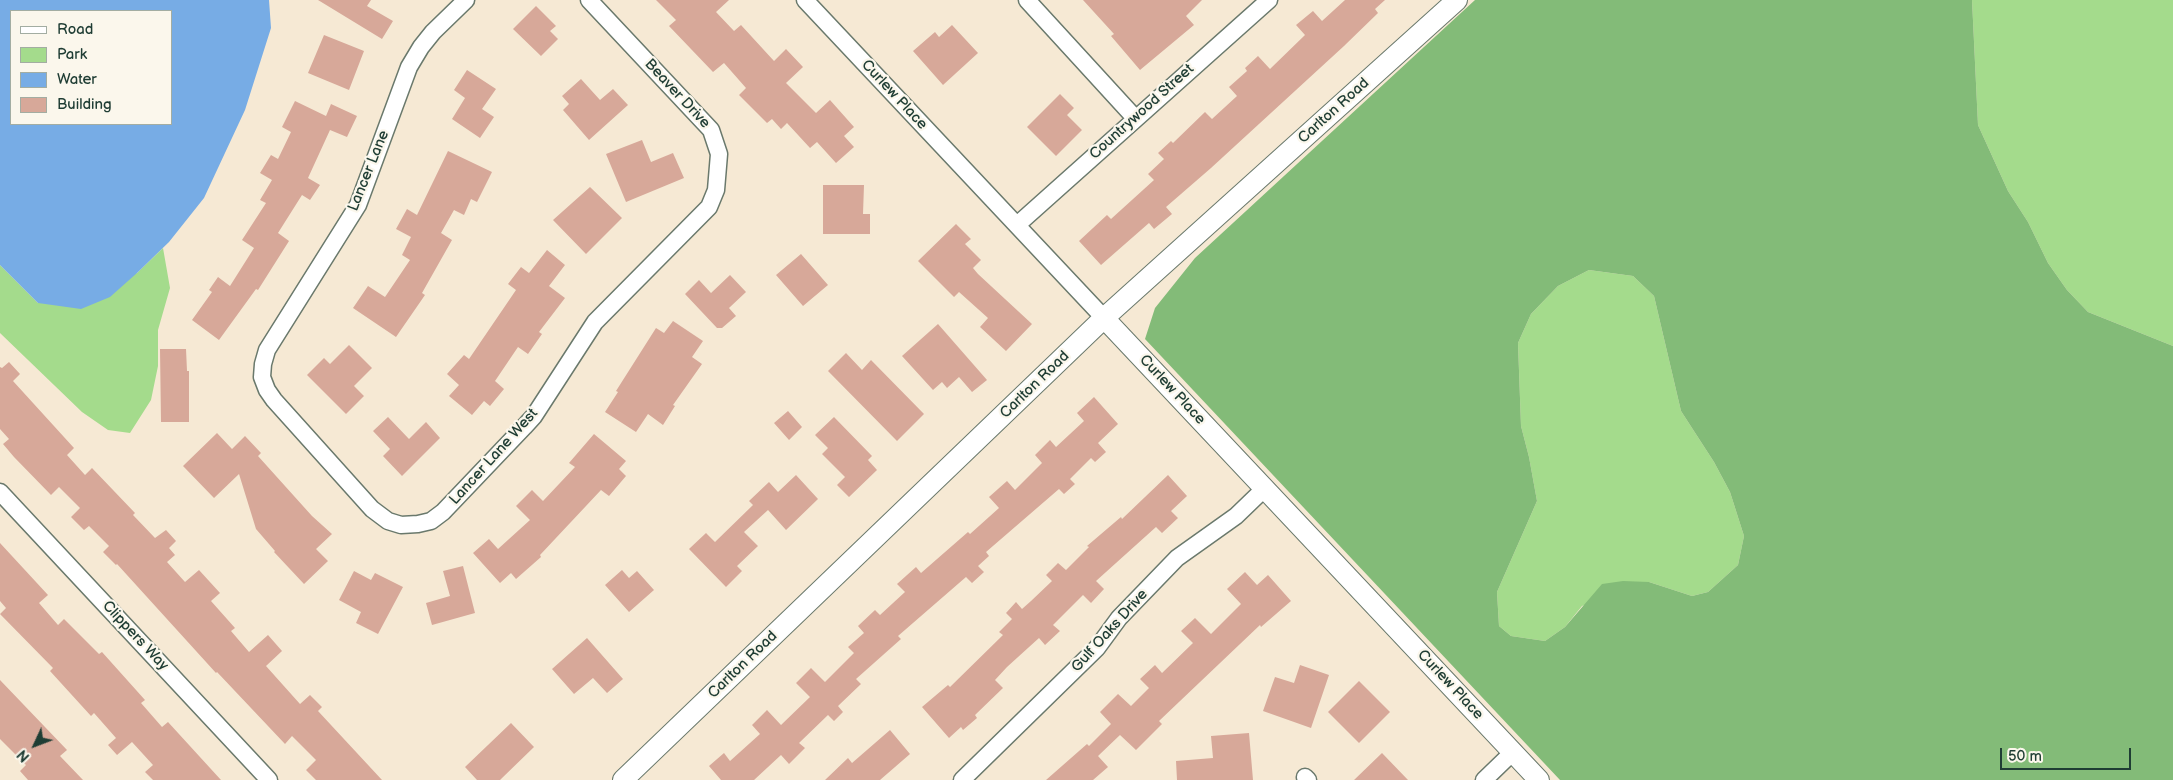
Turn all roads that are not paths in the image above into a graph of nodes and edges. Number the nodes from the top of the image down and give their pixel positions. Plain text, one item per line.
1 (466, 0) edge
2 (589, 0) edge
3 (804, 0) edge
4 (1027, 0) edge
5 (1269, 0) edge
6 (1457, 0) edge
7 (1135, 118) junction
8 (709, 207) joint
9 (1017, 225) junction
10 (1104, 318) junction
11 (274, 400) joint
12 (1264, 489) junction
13 (0, 492) edge
14 (1513, 752) junction
15 (269, 780) edge
16 (623, 780) edge
17 (962, 780) edge
18 (1484, 780) edge
19 (1539, 780) edge

1 - 11 street, Lancer Lane
2 - 8 street, Beaver Drive
3 - 9 street, Curlew Place
4 - 7 street
5 - 7 street, Countrywood Street
6 - 10 street, Carlton Road
7 - 9 street, Countrywood Street
8 - 11 street, Lancer Lane West
9 - 10 street, Curlew Place
10 - 12 street, Curlew Place
10 - 16 street, Carlton Road
12 - 14 street, Curlew Place
12 - 17 street, Gulf Oaks Drive
13 - 15 street, Clippers Way
14 - 18 street
14 - 19 street, Curlew Place

